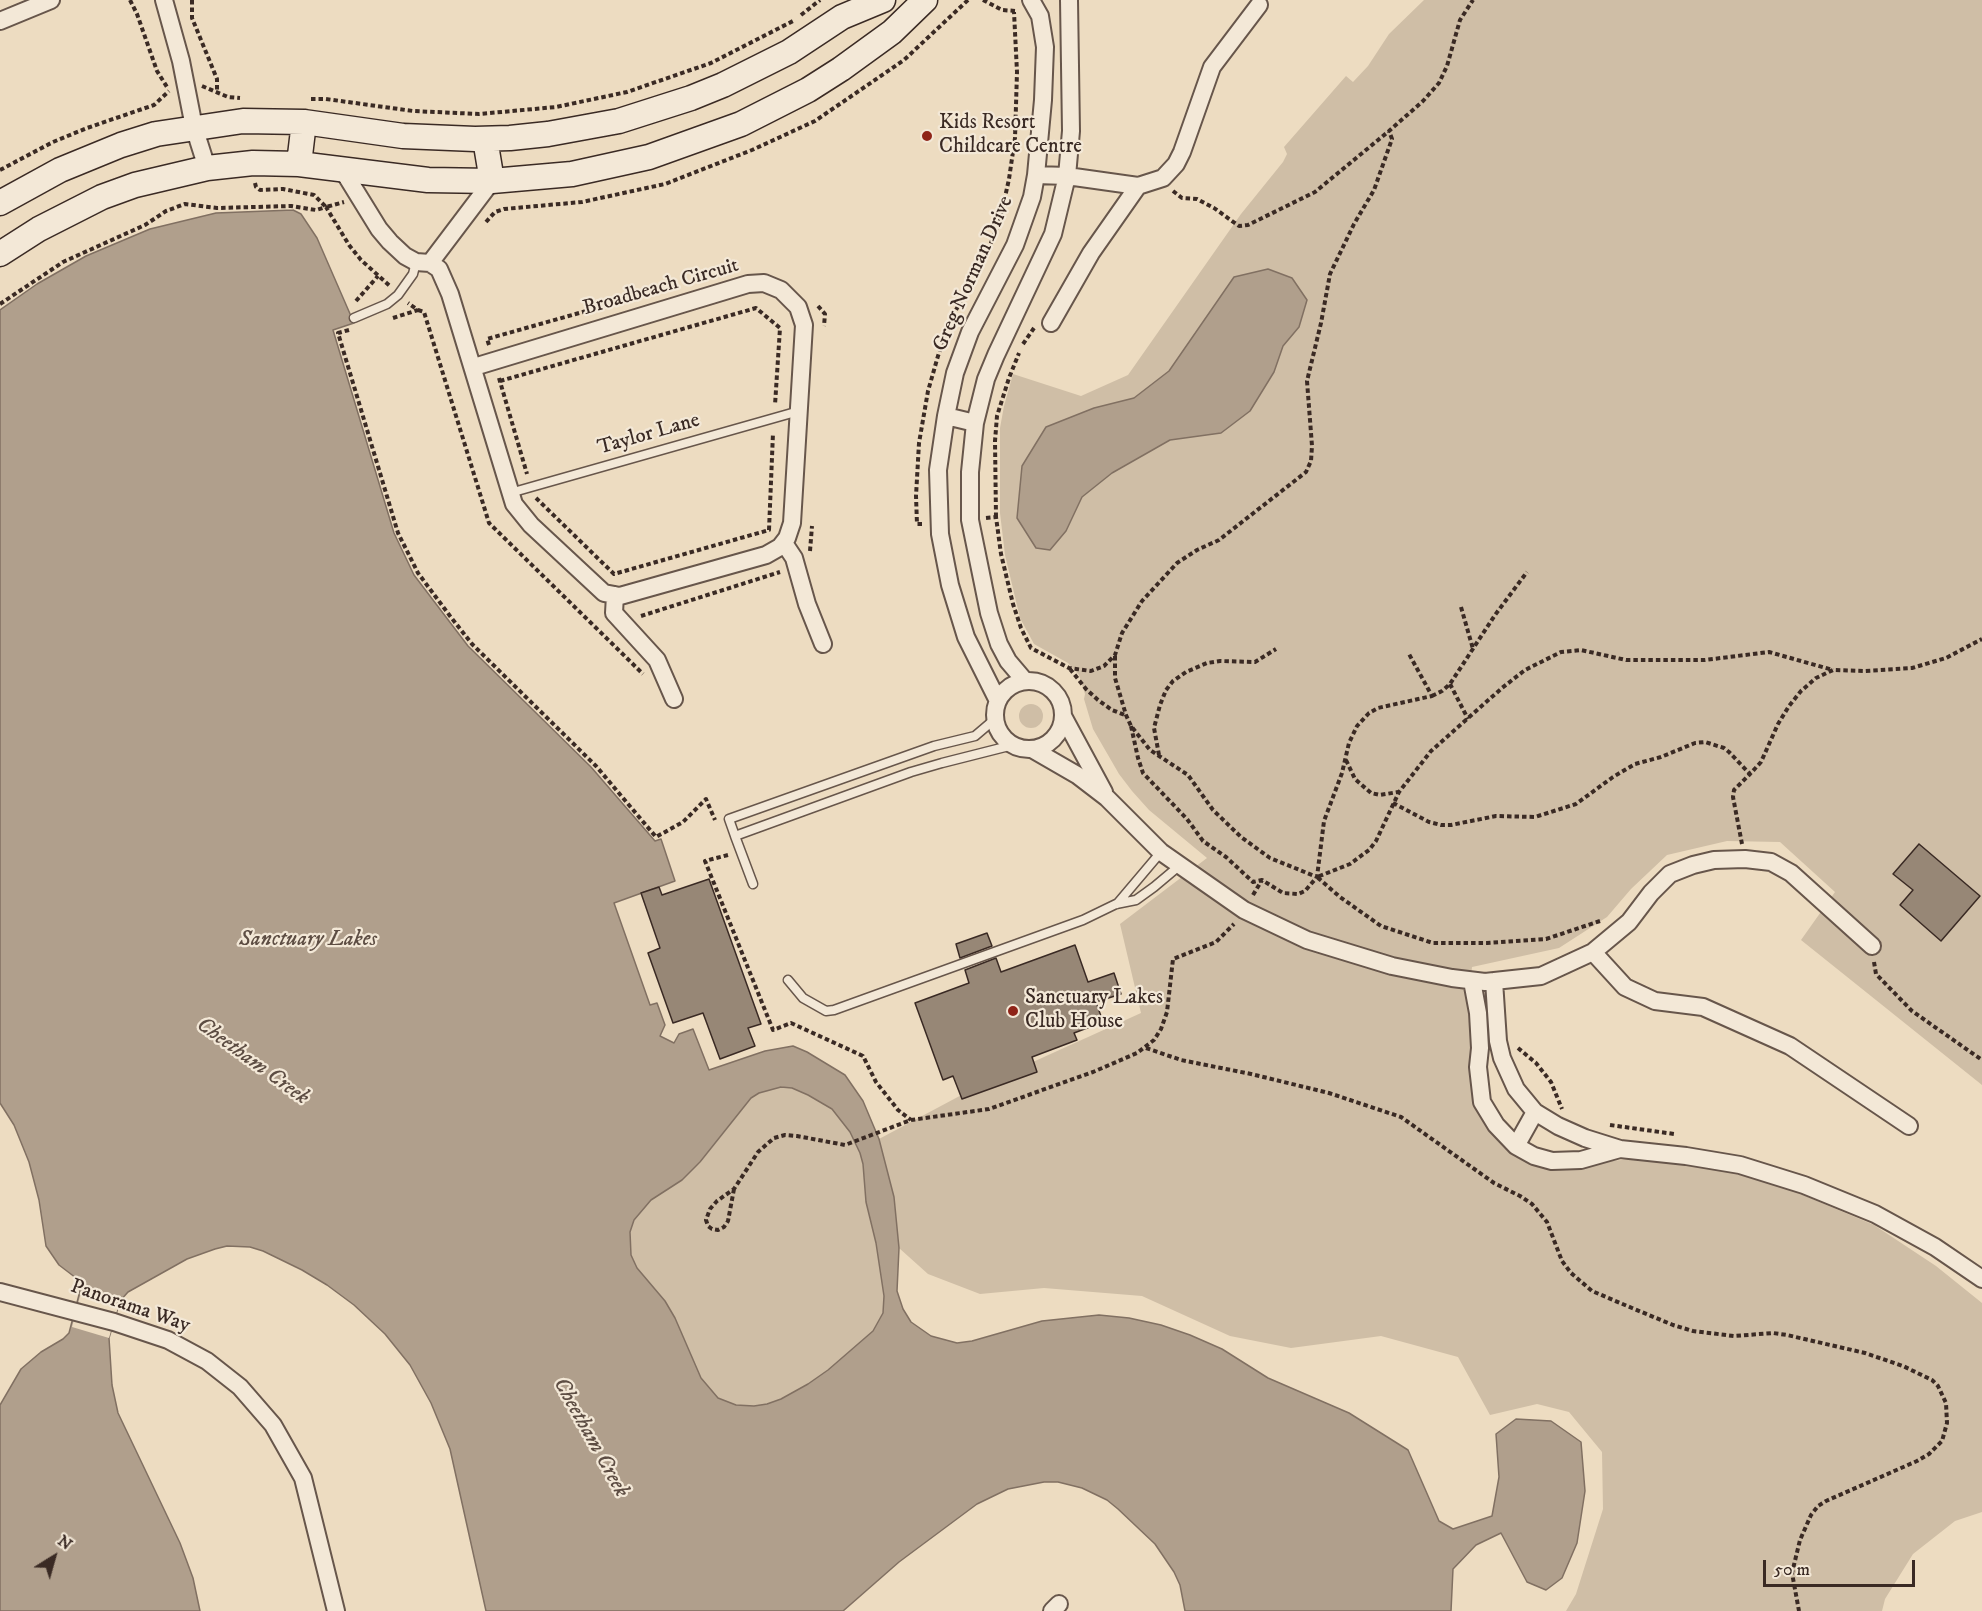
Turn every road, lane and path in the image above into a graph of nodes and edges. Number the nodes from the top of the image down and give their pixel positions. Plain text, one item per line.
1 (51, 0) edge
2 (130, 0) edge
3 (164, 0) edge
4 (192, 0) edge
5 (820, 0) edge
6 (883, 0) edge
7 (925, 0) edge
8 (1031, 0) edge
9 (1069, 0) edge
10 (1473, 0) edge
11 (1259, 5) dead end
12 (1014, 12) dead end
13 (1, 19) edge
14 (187, 88) junction
15 (170, 90) junction
16 (217, 90) junction
17 (248, 99) dead end
18 (304, 110) junction
19 (194, 127) junction
20 (1389, 131) junction
21 (485, 139) junction
22 (299, 164) junction
23 (207, 168) junction
24 (342, 169) junction
25 (0, 170) edge
26 (1036, 176) junction
27 (1067, 176) junction
28 (1163, 178) junction
29 (492, 181) junction
30 (1138, 186) junction
31 (360, 198) junction
32 (0, 203) edge
33 (326, 207) junction
34 (0, 254) edge
35 (423, 262) junction
36 (378, 276) junction
37 (647, 293) dead end
38 (398, 295) junction
39 (0, 304) edge
40 (817, 305) dead end
41 (352, 306) dead end
42 (354, 318) dead end
43 (391, 318) dead end
44 (1051, 323) joint
45 (824, 326) dead end
46 (360, 327) dead end
47 (494, 361) junction
48 (474, 367) junction
49 (500, 381) junction
50 (799, 411) junction
51 (946, 416) junction
52 (774, 418) junction
53 (975, 423) junction
54 (531, 487) junction
55 (510, 493) junction
56 (812, 516) dead end
57 (996, 517) junction
58 (970, 520) junction
59 (939, 523) junction
60 (784, 543) junction
61 (796, 567) junction
62 (1527, 572) dead end
63 (615, 596) junction
64 (1461, 607) dead end
65 (621, 622) junction
66 (597, 630) dead end
67 (1982, 639) edge
68 (823, 644) dead end
69 (1276, 649) dead end
70 (1473, 649) junction
71 (1409, 654) dead end
72 (1114, 655) junction
73 (1069, 668) junction
74 (1833, 670) junction
75 (1025, 681) junction
76 (1450, 684) junction
77 (1432, 696) junction
78 (675, 699) dead end
79 (998, 701) junction
80 (1126, 715) junction
81 (1063, 716) junction
82 (995, 719) junction
83 (1468, 719) junction
84 (1131, 726) junction
85 (1013, 745) junction
86 (1032, 749) junction
87 (1159, 756) junction
88 (1346, 759) junction
89 (1750, 774) junction
90 (1399, 792) junction
91 (1107, 798) junction
92 (1393, 804) junction
93 (718, 828) dead end
94 (735, 836) junction
95 (725, 847) dead end
96 (1161, 852) junction
97 (1745, 859) junction
98 (1179, 866) junction
99 (1317, 877) junction
100 (1262, 880) junction
101 (753, 884) dead end
102 (1116, 904) junction
103 (1244, 909) junction
104 (1606, 919) dead end
105 (1872, 946) joint
106 (1593, 952) junction
107 (788, 980) dead end
108 (1484, 981) junction
109 (1498, 1041) junction
110 (1146, 1048) junction
111 (1982, 1060) edge
112 (1536, 1112) junction
113 (1563, 1112) dead end
114 (910, 1120) junction
115 (1909, 1126) dead end
116 (1516, 1146) junction
117 (1620, 1149) junction
118 (734, 1189) junction
119 (1982, 1279) edge
120 (0, 1292) edge
121 (336, 1611) edge
122 (1799, 1611) edge

1 - 13 street
2 - 15 path
3 - 14 street
4 - 16 path
5 - 18 path
6 - 21 street
7 - 29 street
8 - 26 street, Greg Norman Drive
9 - 27 street
10 - 20 path
11 - 28 street
12 - 59 path
14 - 15 path
14 - 16 path
14 - 19 street
15 - 25 path
16 - 17 path
18 - 19 street
18 - 21 street
18 - 22 street
19 - 23 street
19 - 32 street
20 - 28 path
20 - 72 path
21 - 29 street
22 - 23 street
22 - 24 street
23 - 34 street
24 - 29 street
24 - 31 street
26 - 27 street
26 - 51 street, Greg Norman Drive
27 - 30 street
27 - 53 street
28 - 30 street
29 - 35 street
30 - 44 street
31 - 33 path
31 - 35 street
33 - 36 path
33 - 39 path
35 - 38 lane
35 - 48 street
36 - 38 path
36 - 41 path
37 - 47 path
38 - 42 lane
38 - 43 path
40 - 45 path
44 - 57 path
46 - 93 path
47 - 48 street, Broadbeach Circuit
47 - 49 path
47 - 50 street, Broadbeach Circuit
48 - 55 street
49 - 52 path
49 - 54 path
50 - 52 lane, Taylor Lane
50 - 60 street, Broadbeach Circuit
51 - 53 street
51 - 59 street, Greg Norman Drive
52 - 54 lane, Taylor Lane
52 - 54 path
53 - 58 street
54 - 55 lane, Taylor Lane
55 - 63 street
56 - 61 path
57 - 58 path
57 - 73 path
58 - 75 street
59 - 79 street, Greg Norman Drive
60 - 61 street
60 - 63 street
61 - 65 path
61 - 68 street
62 - 70 path
63 - 65 street
64 - 70 path
65 - 66 path
65 - 78 street
67 - 74 path
69 - 87 path
70 - 76 path
71 - 77 path
72 - 73 path
72 - 80 path
73 - 80 path
74 - 83 path
74 - 89 path
75 - 79 street
75 - 81 street
76 - 77 path
76 - 83 path
77 - 88 path
79 - 82 street
80 - 84 path
81 - 86 street
81 - 91 street
82 - 85 street
82 - 94 lane
83 - 90 path
84 - 87 path
84 - 100 path
85 - 86 street
85 - 94 lane
86 - 91 street
87 - 99 path
88 - 90 path
88 - 99 path
89 - 92 path
89 - 97 path
90 - 92 path
91 - 96 street
92 - 99 path
94 - 101 lane
95 - 114 path
96 - 98 street
96 - 102 lane
97 - 105 street
97 - 106 street
98 - 102 lane
98 - 103 street
99 - 100 path
99 - 104 path
100 - 103 path
102 - 107 lane
103 - 108 street
103 - 110 path
105 - 111 path
106 - 108 street
106 - 115 street
108 - 109 street
108 - 116 street
109 - 112 street
109 - 113 path
110 - 114 path
110 - 122 path
112 - 116 street
112 - 117 street
114 - 118 path
116 - 117 street
117 - 119 street
118 - 118 path
120 - 121 street, Panorama Way

